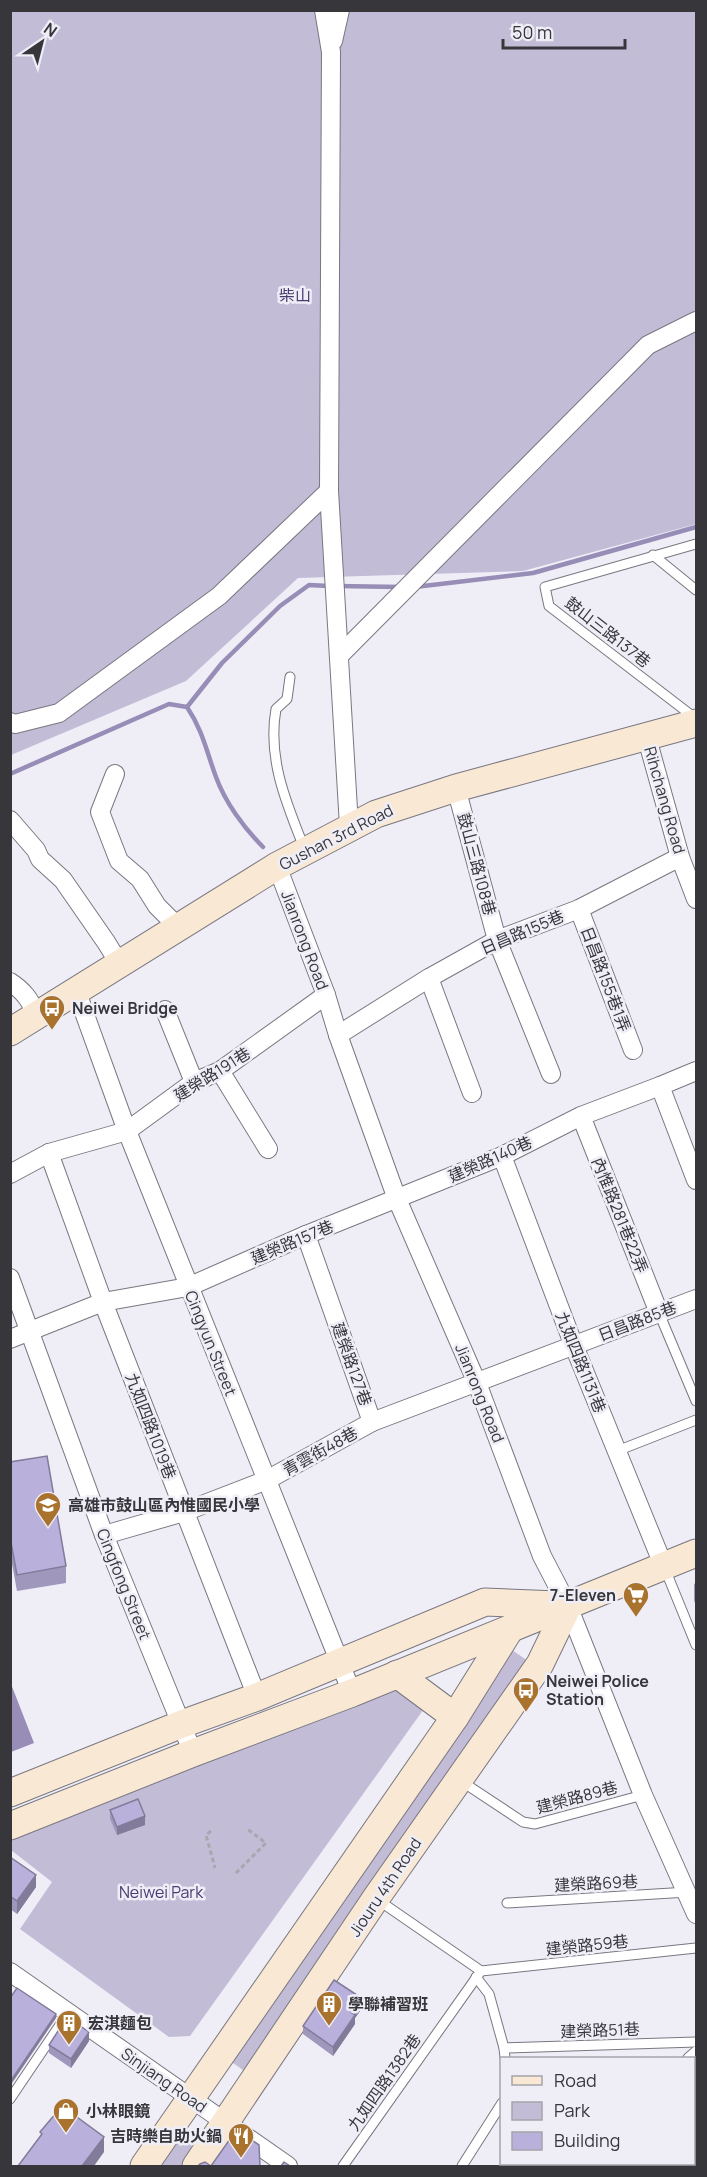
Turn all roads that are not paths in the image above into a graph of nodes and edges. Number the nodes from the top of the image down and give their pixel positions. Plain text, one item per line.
1 (324, 10) edge
2 (340, 10) edge
3 (331, 52) junction
4 (696, 321) edge
5 (329, 491) junction
6 (696, 544) edge
7 (653, 555) junction
8 (696, 590) edge
9 (339, 656) junction
10 (290, 677) dead end
11 (696, 721) edge
12 (10, 722) edge
13 (646, 735) junction
14 (115, 774) dead end
15 (456, 788) junction
16 (10, 820) edge
17 (349, 826) junction
18 (305, 851) junction
19 (680, 857) junction
20 (277, 866) junction
21 (696, 899) edge
22 (579, 909) junction
23 (178, 927) junction
24 (497, 939) junction
25 (119, 963) junction
26 (429, 978) junction
27 (10, 982) edge
28 (76, 990) junction
29 (326, 995) junction
30 (165, 1010) dead end
31 (36, 1014) junction
32 (10, 1032) edge
33 (338, 1035) junction
34 (633, 1050) dead end
35 (220, 1071) junction
36 (696, 1071) edge
37 (551, 1074) dead end
38 (194, 1082) junction
39 (660, 1086) junction
40 (472, 1092) dead end
41 (581, 1116) junction
42 (127, 1131) junction
43 (268, 1149) dead end
44 (49, 1153) junction
45 (502, 1156) junction
46 (10, 1174) edge
47 (696, 1180) edge
48 (398, 1199) junction
49 (306, 1235) junction
50 (10, 1278) edge
51 (188, 1287) junction
52 (696, 1299) edge
53 (103, 1302) junction
54 (659, 1313) junction
55 (29, 1331) junction
56 (10, 1339) edge
57 (574, 1346) junction
58 (477, 1383) junction
59 (696, 1401) edge
60 (696, 1420) edge
61 (372, 1422) junction
62 (617, 1451) junction
63 (267, 1480) junction
64 (184, 1512) junction
65 (104, 1535) junction
66 (696, 1554) edge
67 (664, 1567) junction
68 (568, 1606) junction
69 (510, 1629) junction
70 (696, 1645) edge
71 (340, 1662) junction
72 (397, 1674) junction
73 (352, 1693) junction
74 (257, 1696) junction
75 (455, 1717) junction
76 (182, 1724) junction
77 (193, 1753) junction
78 (459, 1780) junction
79 (10, 1793) edge
80 (643, 1794) junction
81 (10, 1826) edge
82 (688, 1892) junction
83 (376, 1898) junction
84 (507, 1904) dead end
85 (696, 1914) edge
86 (696, 1948) edge
87 (10, 1972) edge
88 (478, 1974) junction
89 (68, 2013) junction
90 (696, 2042) edge
91 (504, 2048) junction
92 (505, 2057) edge
93 (10, 2099) edge
94 (192, 2099) junction
95 (500, 2105) edge
96 (225, 2123) junction
97 (144, 2166) edge
98 (196, 2166) edge
99 (288, 2166) edge
100 (343, 2166) edge
101 (462, 2166) edge

1 - 3 street
2 - 3 street
3 - 5 street
4 - 9 street
5 - 9 street
5 - 12 street
6 - 7 lane
7 - 8 lane
7 - 11 lane, 鼓山三路137巷
9 - 17 street
10 - 18 lane
11 - 13 street, Gushan 3rd Road
13 - 15 street, Gushan 3rd Road
13 - 19 street, Rihchang Road
14 - 23 street
15 - 17 street, Gushan 3rd Road
15 - 24 street, 鼓山三路108巷
16 - 25 street
17 - 18 street, Gushan 3rd Road
18 - 20 street, Gushan 3rd Road
19 - 21 street, Rihchang Road
19 - 22 street, 日昌路155巷
20 - 23 street, Gushan 3rd Road
20 - 29 street, Jianrong Road
22 - 24 street, 日昌路155巷
22 - 34 street, 日昌路155巷1弄
23 - 25 street, Gushan 3rd Road
24 - 26 street, 日昌路155巷
24 - 37 street, 鼓山三路108巷
25 - 28 street, Gushan 3rd Road
26 - 33 street, 日昌路155巷
26 - 40 street
27 - 31 street
28 - 31 street, Gushan 3rd Road
28 - 42 street, Cingyun Street
29 - 33 street, Jianrong Road
29 - 35 street, 建榮路191巷
30 - 38 street
31 - 32 street, Gushan 3rd Road
33 - 48 street, Jianrong Road
35 - 38 street, 建榮路191巷
35 - 43 street
36 - 39 street, 建榮路140巷
38 - 42 street, 建榮路191巷
39 - 41 street, 建榮路140巷
39 - 47 street
41 - 45 street, 建榮路140巷
41 - 54 street, 內惟路281巷22弄
42 - 44 street
42 - 51 street, Cingyun Street
44 - 46 street
44 - 53 street, 九如四路1019巷
45 - 48 street, 建榮路140巷
45 - 57 street, 九如四路1131巷
48 - 49 street, 建榮路157巷
48 - 58 street, Jianrong Road
49 - 51 street, 建榮路157巷
49 - 61 street, 建榮路127巷
50 - 55 street, Cingfong Street
51 - 53 street, 建榮路157巷
51 - 63 street, Cingyun Street
52 - 54 street, 日昌路85巷
53 - 55 street, 建榮路157巷
53 - 64 street, 九如四路1019巷
54 - 57 street, 日昌路85巷
54 - 59 lane
55 - 56 street, 建榮路157巷
55 - 65 street, Cingfong Street
57 - 58 street, 日昌路85巷
57 - 62 street, 九如四路1131巷
58 - 61 street, 建榮路127巷
58 - 68 street, Jianrong Road
60 - 62 lane
61 - 63 street, 青雲街48巷
62 - 67 street, 九如四路1131巷
63 - 64 street, 青雲街48巷
63 - 71 street, Cingyun Street
64 - 65 street, 青雲街48巷
64 - 74 street, 九如四路1019巷
65 - 76 street, Cingfong Street
66 - 67 street
67 - 68 street
67 - 70 lane
68 - 69 street
68 - 71 street
68 - 78 street, Jiouru 4th Road
68 - 80 street, Jianrong Road
69 - 72 street
69 - 75 street
71 - 73 street, Cingyun Street
71 - 74 street
72 - 73 street
72 - 75 street
73 - 77 street
74 - 76 street
75 - 94 street
76 - 77 street, Cingfong Street
76 - 79 street
77 - 81 street
78 - 80 lane, 建榮路89巷
78 - 83 street, Jiouru 4th Road
80 - 82 street, Jianrong Road
82 - 84 lane, 建榮路69巷
82 - 85 street, Jianrong Road
83 - 88 lane
83 - 96 street, Jiouru 4th Road
86 - 88 lane, 建榮路59巷
87 - 89 street, Sinjiang Road
88 - 91 lane
88 - 100 lane, 九如四路1382巷
89 - 93 lane
89 - 94 street, Sinjiang Road
90 - 91 lane, 建榮路51巷
91 - 92 lane
94 - 96 street, Sinjiang Road
94 - 97 street
95 - 101 lane
96 - 98 street, Jiouru 4th Road
96 - 99 street, Sinjiang Road

